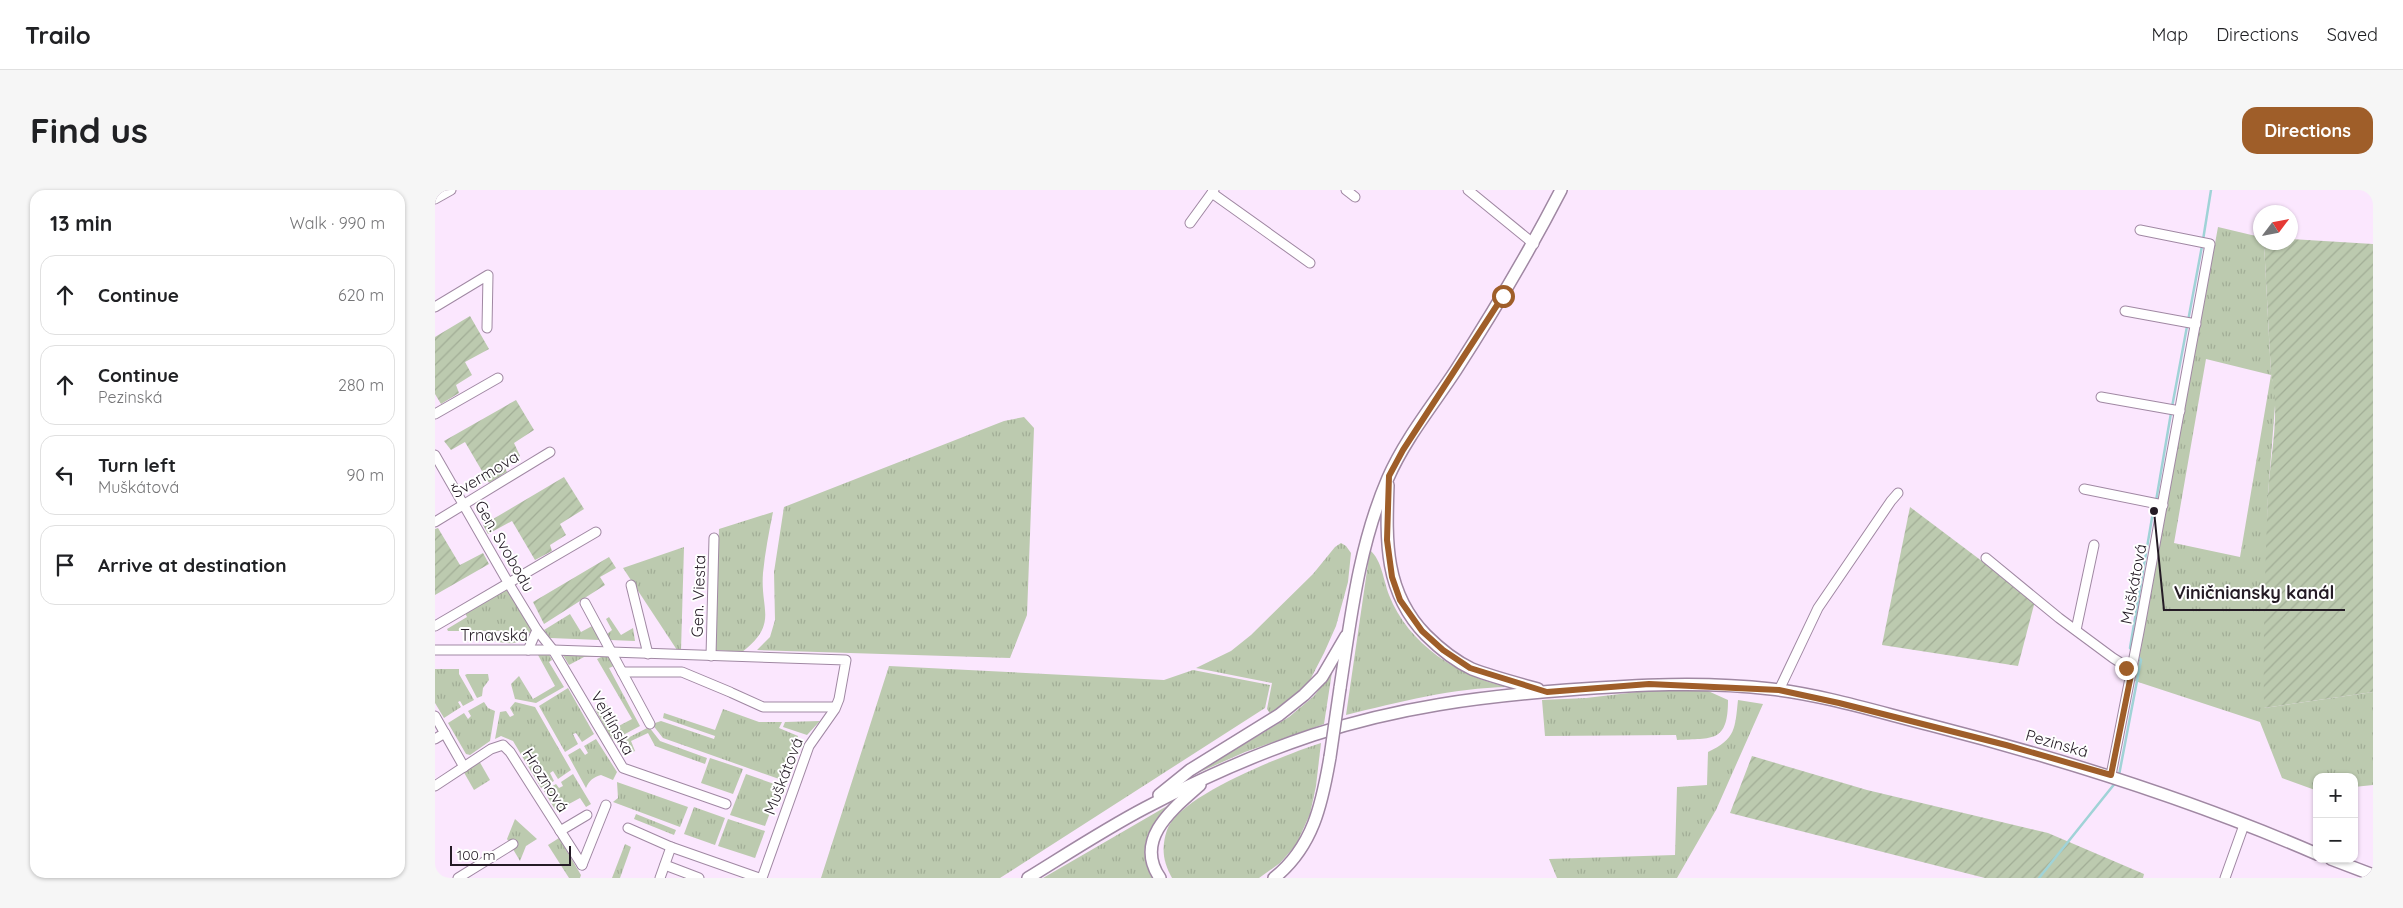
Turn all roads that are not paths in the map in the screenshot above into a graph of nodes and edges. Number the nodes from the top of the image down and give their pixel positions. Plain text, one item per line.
1 (451, 190) edge
2 (1346, 190) edge
3 (1468, 190) edge
4 (1561, 190) edge
5 (1213, 192) edge
6 (1355, 197) dead end
7 (435, 199) edge
8 (1190, 223) dead end
9 (2140, 230) dead end
10 (1534, 244) junction
11 (1310, 263) dead end
12 (435, 307) edge
13 (2125, 311) dead end
14 (2196, 324) junction
15 (487, 328) dead end
16 (498, 378) dead end
17 (2101, 397) dead end
18 (2180, 411) junction
19 (435, 414) edge
20 (550, 452) dead end
21 (435, 455) edge
22 (1389, 476) junction
23 (2084, 489) dead end
24 (1899, 494) dead end
25 (463, 505) junction
26 (2163, 505) junction
27 (435, 522) edge
28 (596, 532) dead end
29 (714, 538) dead end
30 (2094, 546) dead end
31 (1986, 558) dead end
32 (509, 584) junction
33 (631, 585) dead end
34 (585, 603) dead end
35 (435, 626) edge
36 (537, 630) junction
37 (1349, 630) junction
38 (2076, 630) junction
39 (435, 650) edge
40 (528, 650) junction
41 (553, 650) junction
42 (611, 652) junction
43 (648, 654) junction
44 (711, 656) junction
45 (846, 660) joint
46 (2132, 670) junction
47 (621, 672) junction
48 (1779, 690) junction
49 (1547, 692) junction
50 (835, 707) junction
51 (435, 716) edge
52 (649, 724) dead end
53 (445, 733) junction
54 (435, 739) edge
55 (464, 767) junction
56 (1209, 777) junction
57 (2116, 777) junction
58 (435, 786) edge
59 (726, 804) dead end
60 (606, 805) dead end
61 (1144, 808) junction
62 (587, 815) dead end
63 (2244, 825) junction
64 (628, 828) dead end
65 (560, 831) junction
66 (513, 844) dead end
67 (671, 847) junction
68 (2313, 852) edge
69 (2344, 863) edge
70 (665, 865) junction
71 (2371, 871) edge
72 (458, 878) edge
73 (661, 878) edge
74 (699, 878) edge
75 (760, 878) edge
76 (1028, 878) edge
77 (1160, 878) edge
78 (1274, 878) edge
79 (2225, 878) edge

1 - 7 street
2 - 6 street
3 - 10 street
4 - 10 main road
5 - 8 street
5 - 11 street
9 - 14 street, Muškátová
10 - 22 main road
12 - 15 street
13 - 14 street
14 - 18 street, Muškátová
16 - 19 street
17 - 18 street
18 - 26 street, Muškátová
20 - 25 street, Švermova
21 - 25 street, Gen. Svobodu
22 - 37 main road
22 - 49 main road
23 - 26 street
24 - 48 street
25 - 27 street, Švermova
25 - 32 street, Gen. Svobodu
26 - 46 street, Muškátová
28 - 32 street
29 - 44 street, Gen. Viesta
30 - 38 street
31 - 38 street
32 - 35 street
32 - 36 street, Gen. Svobodu
33 - 43 street
34 - 42 street
36 - 40 street
36 - 41 street, Gen. Svobodu
37 - 61 main road
37 - 78 main road, bridge
38 - 46 street
39 - 40 street, Trnavská
40 - 41 street, Trnavská
41 - 42 street, Trnavská
41 - 59 street, Veltlínska
42 - 43 street, Trnavská
42 - 47 street
43 - 44 street, Trnavská
44 - 45 street, Trnavská
45 - 50 street, Muškátová
46 - 57 street, Muškátová
47 - 50 street
47 - 52 street
48 - 49 main road, Pezinská
48 - 57 main road, Pezinská
49 - 56 main road, Pezinská
50 - 75 street, Muškátová
51 - 53 street
53 - 54 street
53 - 55 street
55 - 58 street
55 - 65 street, Hroznová
56 - 61 main road, Pezinská
56 - 77 main road
57 - 63 main road, Pezinská
60 - 65 street, Hroznová
61 - 76 main road
62 - 65 street
63 - 68 main road, Pezinská
63 - 79 street
64 - 67 street
66 - 72 street
67 - 70 street
67 - 75 street
69 - 71 main road
70 - 73 street
70 - 74 street

